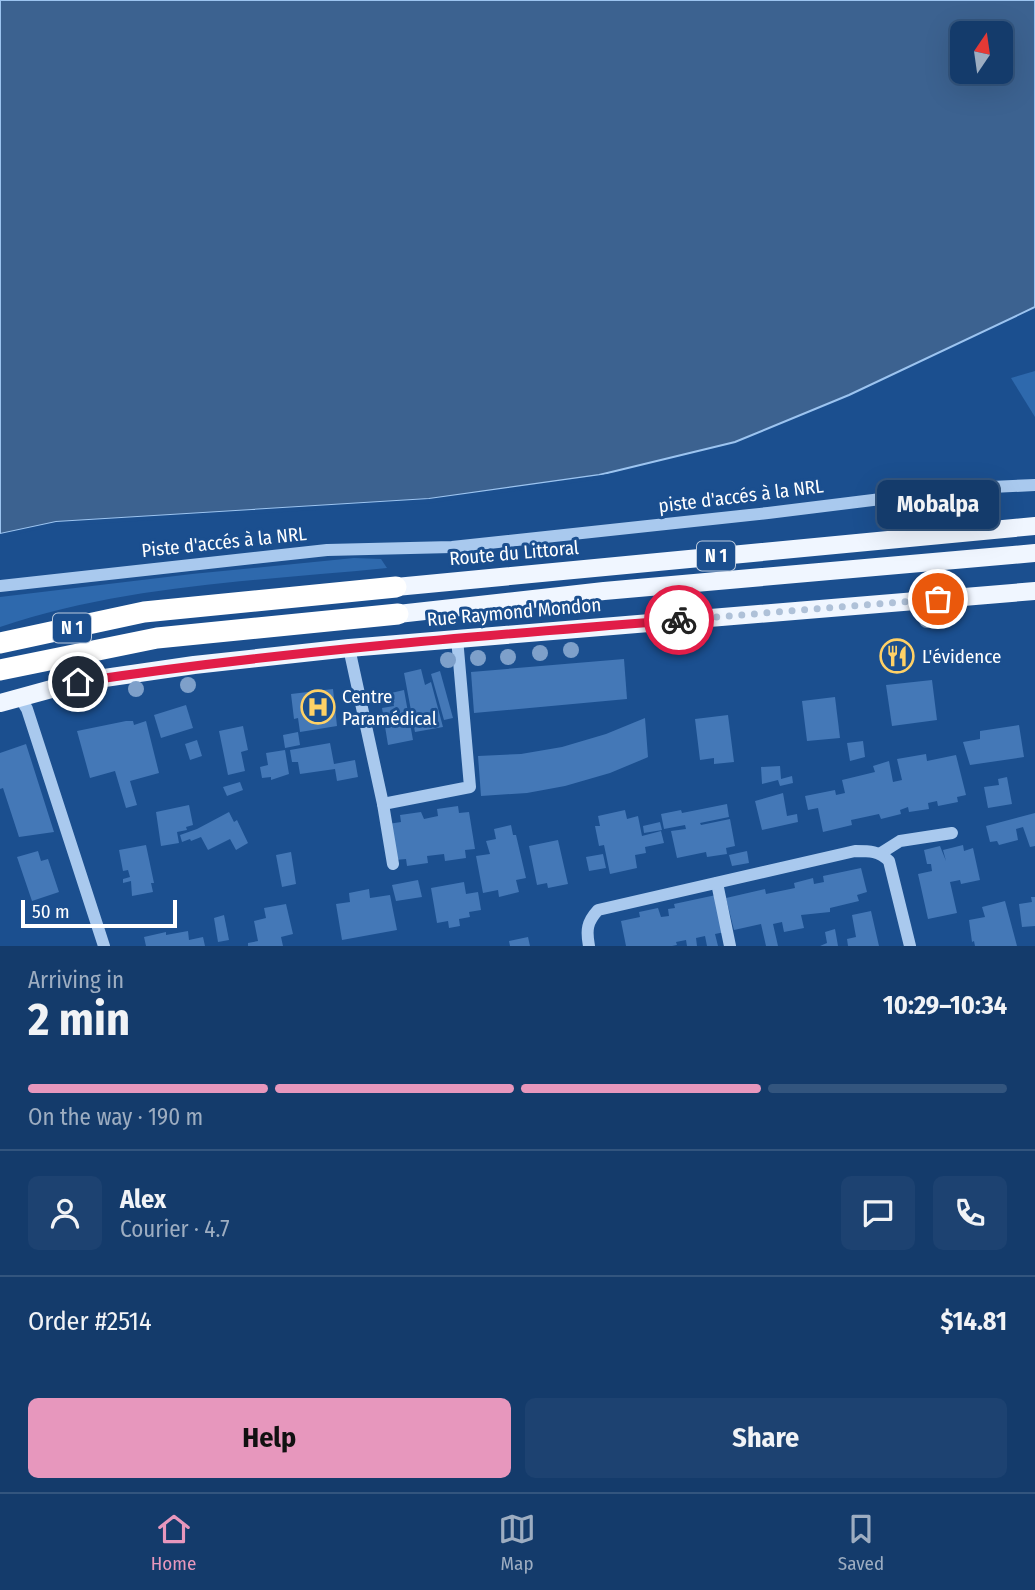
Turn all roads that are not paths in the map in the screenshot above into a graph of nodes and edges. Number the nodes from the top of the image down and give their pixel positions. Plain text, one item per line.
1 (1035, 485) edge
2 (1035, 526) edge
3 (452, 547) joint
4 (1035, 552) edge
5 (0, 586) edge
6 (396, 587) joint
7 (1035, 591) edge
8 (398, 614) joint
9 (457, 638) junction
10 (0, 643) edge
11 (349, 648) junction
12 (0, 670) edge
13 (19, 696) junction
14 (0, 703) edge
15 (383, 804) junction
16 (952, 833) dead end
17 (881, 853) junction
18 (393, 864) dead end
19 (717, 883) junction
20 (104, 946) edge
21 (589, 946) edge
22 (730, 946) edge
23 (910, 946) edge

1 - 3 street, piste d'accés à la NRL
2 - 6 main road, Route du Littoral / N 1
3 - 5 street, Piste d'accés à la NRL
4 - 8 main road, N 1
6 - 10 highway, Route du Littoral / N 1
7 - 9 main road, Rue Raymond Mondon
8 - 12 highway, N 1
9 - 11 main road, Rue Raymond Mondon
9 - 15 street
11 - 13 main road, Rue Raymond Mondon
11 - 15 street
13 - 14 main road, Rue Raymond Mondon
13 - 20 street
15 - 18 street
16 - 17 street
17 - 19 street
17 - 23 street
19 - 21 street
19 - 22 street

